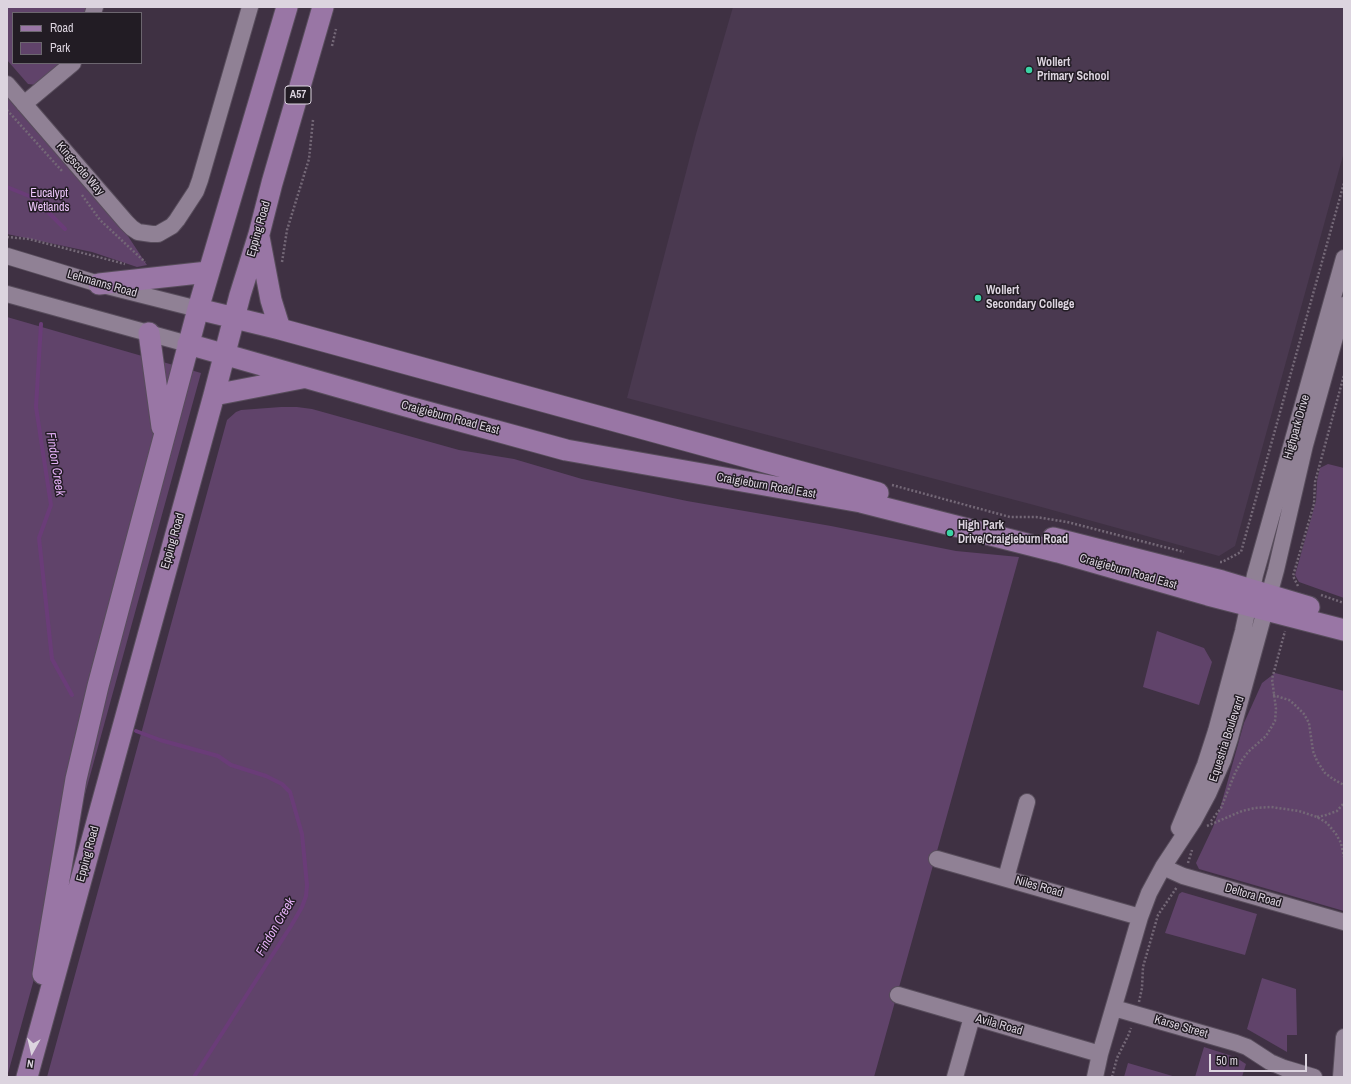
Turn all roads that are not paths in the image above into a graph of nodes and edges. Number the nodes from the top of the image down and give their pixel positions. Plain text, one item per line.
1 (250, 7) edge
2 (286, 7) edge
3 (323, 7) edge
4 (72, 64) edge
5 (7, 84) edge
6 (24, 104) junction
7 (259, 234) junction
8 (7, 256) edge
9 (1344, 258) edge
10 (208, 272) junction
11 (99, 284) junction
12 (7, 294) edge
13 (1344, 305) edge
14 (198, 309) junction
15 (233, 318) junction
16 (280, 329) junction
17 (149, 333) junction
18 (188, 344) junction
19 (224, 354) junction
20 (306, 377) junction
21 (214, 395) junction
22 (164, 438) junction
23 (1295, 598) junction
24 (1259, 600) junction
25 (1344, 616) edge
26 (1344, 630) edge
27 (115, 757) junction
28 (76, 779) junction
29 (1027, 802) dead end
30 (937, 859) dead end
31 (1163, 867) junction
32 (1006, 878) junction
33 (1140, 917) junction
34 (1344, 922) edge
35 (898, 996) dead end
36 (1114, 1008) junction
37 (972, 1017) junction
38 (1344, 1037) edge
39 (1100, 1054) junction
40 (26, 1077) edge
41 (955, 1077) edge
42 (1095, 1077) edge
43 (1314, 1077) edge
44 (1341, 1077) edge

1 - 6 street, Kingscote Way
2 - 10 main road, Epping Road
3 - 7 main road, Epping Road / A57
4 - 6 street
5 - 6 street, Kingscote Way
7 - 15 main road, Epping Road / A57
7 - 16 main road
8 - 11 street, Lehmanns Road
9 - 24 street, Highpark Drive
10 - 11 main road
10 - 14 main road, Epping Road
11 - 14 street, Lehmanns Road
12 - 17 street
13 - 24 street, Highpark Drive
14 - 15 main road, Craigieburn Road East
14 - 18 main road, Epping Road
15 - 16 main road, Craigieburn Road East
15 - 19 main road, Epping Road
16 - 24 main road, Craigieburn Road East
17 - 18 street
17 - 22 main road
18 - 19 main road, Craigieburn Road East
18 - 22 main road, Epping Road
19 - 20 main road, Craigieburn Road East
19 - 21 main road, Epping Road
20 - 21 main road
20 - 24 main road, Craigieburn Road East
21 - 27 main road, Epping Road
22 - 28 main road, Epping Road
23 - 24 main road, Craigieburn Road East
23 - 25 main road, Craigieburn Road East
23 - 26 main road, Craigieburn Road East
24 - 31 street, Equestria Boulevard
27 - 28 main road
27 - 40 main road, Epping Road
28 - 40 main road, Epping Road
29 - 32 street
30 - 32 street, Niles Road
31 - 33 street, Equestria Boulevard
31 - 34 street, Deltora Road
32 - 33 street, Niles Road
33 - 36 street, Equestria Boulevard
35 - 37 street, Avila Road
36 - 39 street, Equestria Boulevard
36 - 43 street, Karse Street
37 - 39 street, Avila Road
37 - 41 street
38 - 44 street
39 - 42 street, Equestria Boulevard

